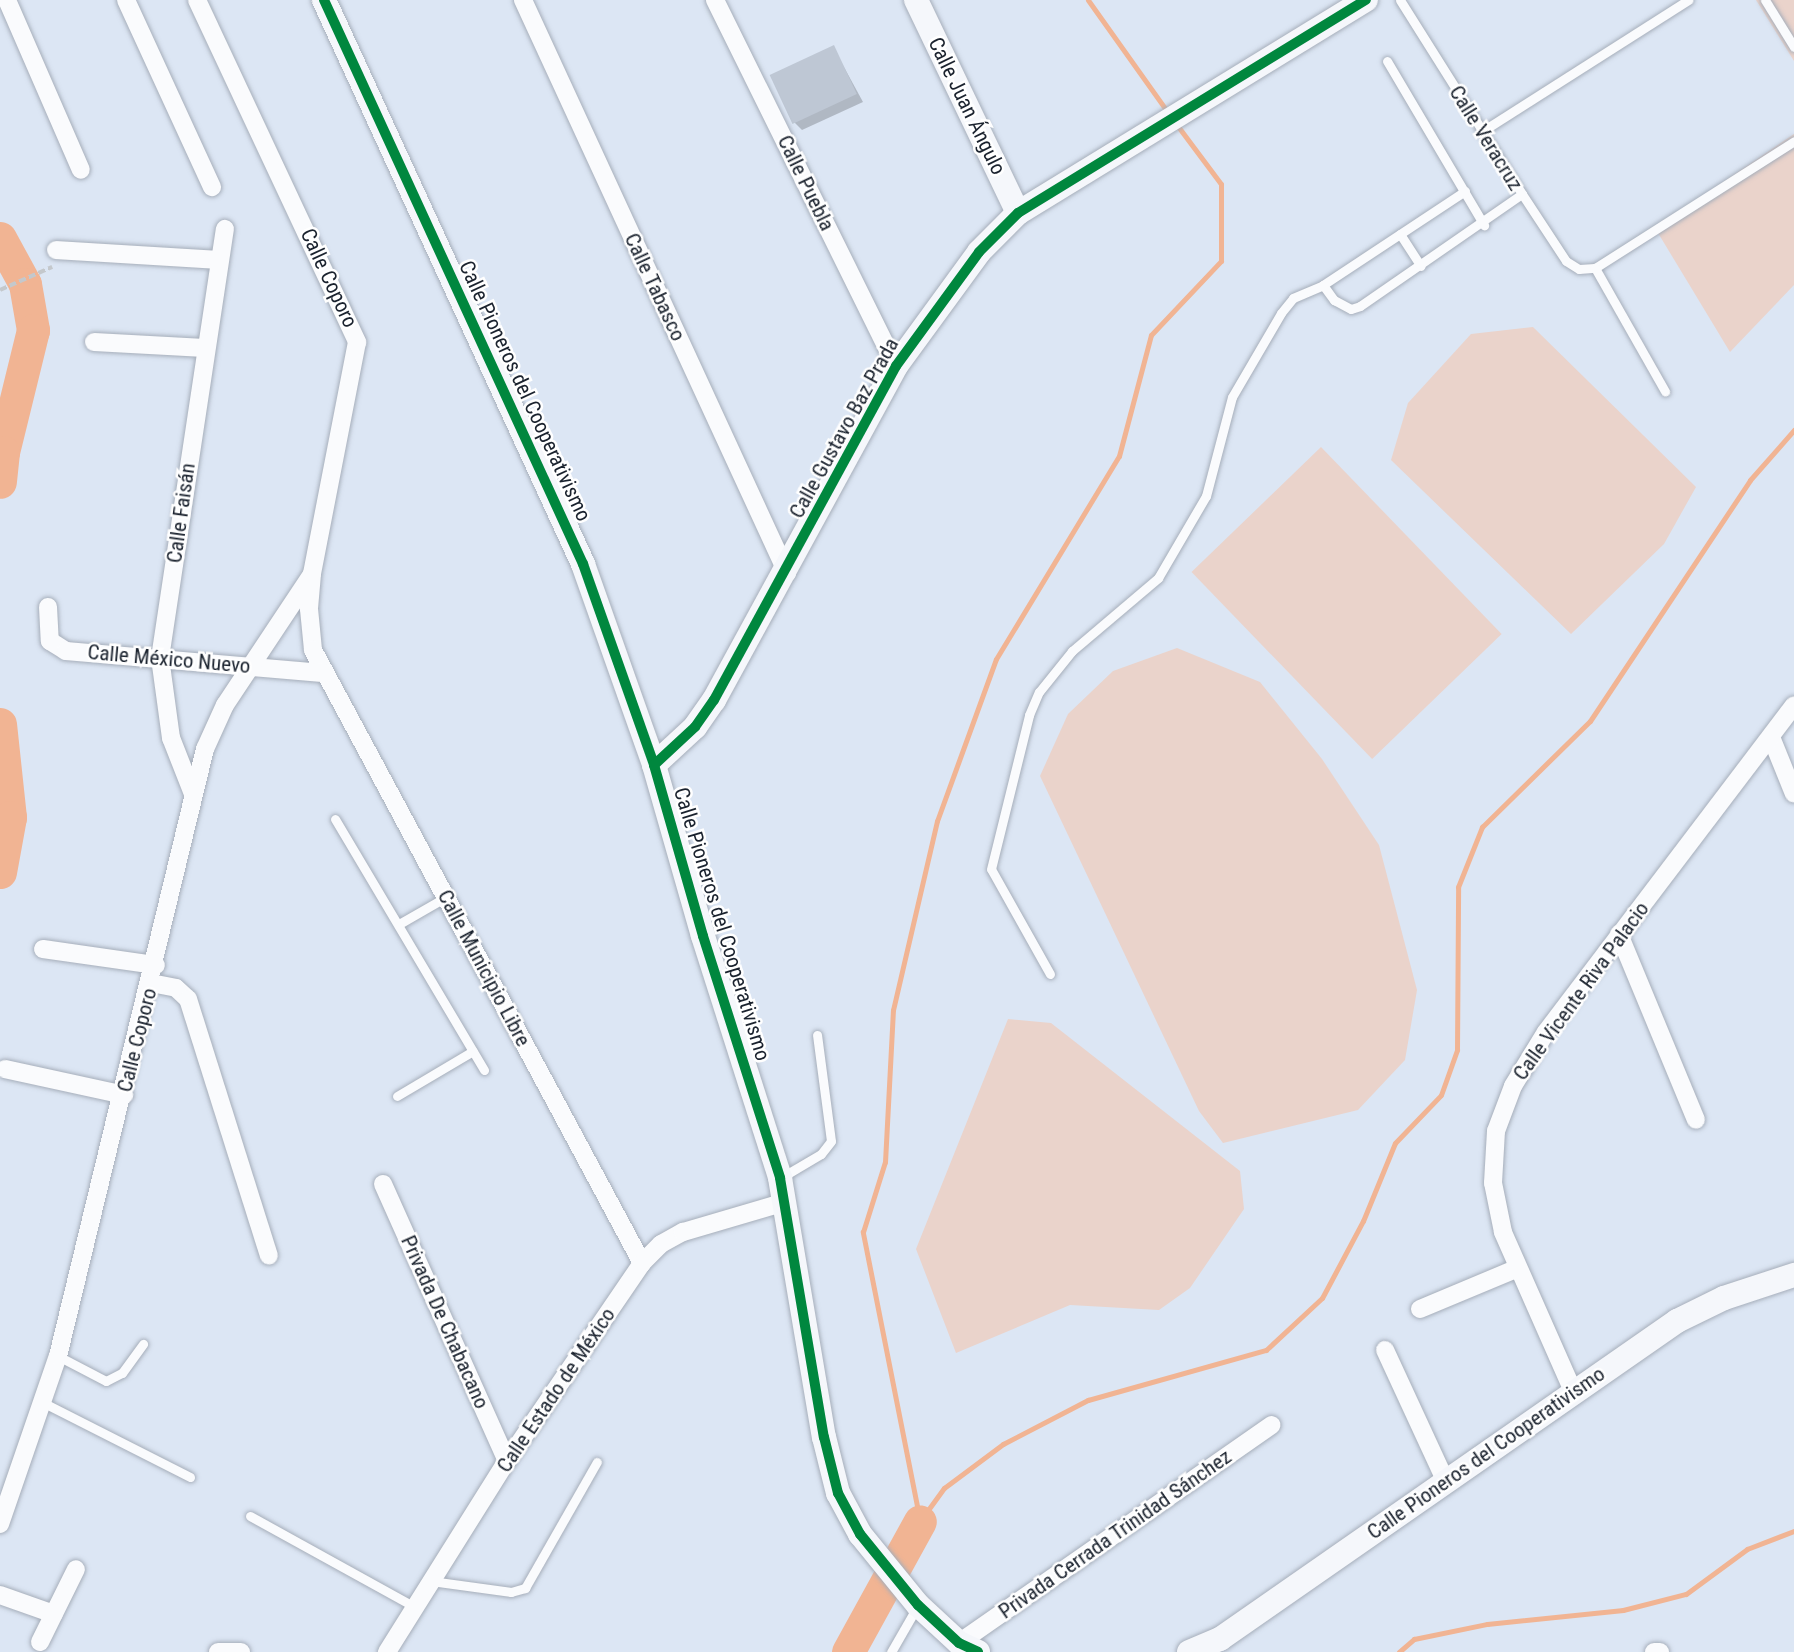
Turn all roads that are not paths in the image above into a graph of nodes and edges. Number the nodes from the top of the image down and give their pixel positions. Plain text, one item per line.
1 (7, 0) edge
2 (126, 0) edge
3 (197, 0) edge
4 (324, 0) edge
5 (523, 0) edge
6 (715, 0) edge
7 (916, 0) edge
8 (1366, 0) edge
9 (1400, 0) edge
10 (1688, 0) edge
11 (1765, 0) edge
12 (1794, 47) edge
13 (1387, 61) dead end
14 (1481, 132) junction
15 (1794, 141) edge
16 (81, 170) dead end
17 (212, 187) dead end
18 (1465, 191) junction
19 (1522, 194) junction
20 (1018, 213) junction
21 (1484, 225) junction
22 (225, 229) dead end
23 (1400, 234) junction
24 (55, 259) road end
25 (219, 260) junction
26 (1421, 266) junction
27 (1595, 268) junction
28 (1323, 285) junction
29 (94, 342) dead end
30 (205, 348) junction
31 (896, 366) junction
32 (1665, 391) dead end
33 (787, 573) junction
34 (312, 574) junction
35 (48, 607) dead end
36 (160, 658) junction
37 (252, 666) junction
38 (325, 673) junction
39 (1794, 705) edge
40 (1771, 737) junction
41 (654, 765) junction
42 (193, 794) junction
43 (1794, 794) edge
44 (335, 819) dead end
45 (446, 897) junction
46 (399, 924) junction
47 (1619, 934) junction
48 (43, 948) dead end
49 (156, 965) junction
50 (1050, 974) dead end
51 (151, 983) junction
52 (817, 1035) dead end
53 (473, 1051) junction
54 (5, 1069) dead end
55 (484, 1070) dead end
56 (124, 1095) junction
57 (397, 1096) dead end
58 (1696, 1120) dead end
59 (383, 1184) dead end
60 (783, 1190) junction
61 (269, 1256) dead end
62 (642, 1263) junction
63 (1518, 1268) junction
64 (1794, 1275) edge
65 (1420, 1309) dead end
66 (143, 1344) dead end
67 (1385, 1350) dead end
68 (58, 1356) junction
69 (1573, 1391) junction
70 (42, 1402) junction
71 (1271, 1425) dead end
72 (507, 1461) junction
73 (597, 1462) dead end
74 (190, 1477) dead end
75 (1445, 1480) junction
76 (250, 1516) dead end
77 (0, 1524) edge
78 (76, 1569) dead end
79 (429, 1581) junction
80 (0, 1595) edge
81 (913, 1598) junction
82 (413, 1606) junction
83 (54, 1614) junction
84 (40, 1642) dead end
85 (968, 1648) edge
86 (218, 1652) edge
87 (241, 1652) edge
88 (387, 1652) edge
89 (891, 1652) edge
90 (1189, 1652) edge
91 (1654, 1652) edge
92 (1660, 1652) edge

1 - 16 street
2 - 17 street
3 - 34 street, Calle Coporo
4 - 41 street, Calle Pioneros del Cooperativismo
5 - 33 street, Calle Tabasco
6 - 31 street, Calle Puebla
7 - 20 street, Calle Juan Ángulo
8 - 20 street, Calle Gustavo Baz Prada
9 - 14 lane, Calle Veracruz
10 - 14 lane
11 - 12 lane
13 - 18 lane
14 - 19 lane, Calle Veracruz
15 - 27 lane
18 - 21 lane
18 - 23 lane
19 - 21 lane
19 - 27 lane, Calle Veracruz
20 - 31 street, Calle Gustavo Baz Prada
21 - 26 lane
22 - 25 street, Calle Faisán
23 - 26 lane
23 - 28 lane
24 - 25 street
25 - 30 street, Calle Faisán
26 - 28 lane
27 - 32 lane
28 - 50 lane
29 - 30 street
30 - 36 street, Calle Faisán
31 - 33 street, Calle Gustavo Baz Prada
33 - 41 street, Calle Gustavo Baz Prada
34 - 37 street, Calle Coporo
34 - 38 street, Calle Coporo
35 - 36 street, Calle México Nuevo
36 - 37 street, Calle México Nuevo
36 - 42 street, Calle Faisán
37 - 38 street, Calle México Nuevo
37 - 42 street, Calle Coporo
38 - 45 street, Calle Municipio Libre
39 - 40 street, Calle Vicente Riva Palacio
40 - 43 street
40 - 47 street, Calle Vicente Riva Palacio
41 - 60 street, Calle Pioneros del Cooperativismo
42 - 49 street, Calle Coporo
44 - 46 lane
45 - 46 lane
45 - 62 street, Calle Municipio Libre
46 - 53 lane
47 - 58 street
47 - 63 street, Calle Vicente Riva Palacio
48 - 49 street
49 - 51 street, Calle Coporo
51 - 56 street, Calle Coporo
51 - 61 street
52 - 60 lane
53 - 55 lane
53 - 57 lane
54 - 56 street
56 - 68 street, Calle Coporo
59 - 72 street, Privada De Chabacano
60 - 62 street, Calle Estado de México
60 - 81 street, Calle Pioneros del Cooperativismo
62 - 72 street, Calle Estado de México
63 - 65 street
63 - 69 street, Calle Vicente Riva Palacio
64 - 69 street, Calle Pioneros del Cooperativismo
66 - 68 lane
67 - 75 street
68 - 70 street, Calle Coporo
69 - 75 street, Calle Pioneros del Cooperativismo
70 - 74 lane
70 - 77 street, Calle Coporo
71 - 85 street, Privada Cerrada Trinidad Sánchez
72 - 79 street, Calle Estado de México
73 - 79 lane
75 - 90 street, Calle Pioneros del Cooperativismo
76 - 82 lane
78 - 83 street
79 - 82 street, Calle Estado de México
80 - 83 street
81 - 85 street, Calle Pioneros del Cooperativismo
81 - 89 lane
82 - 88 street, Calle Estado de México
83 - 84 street
86 - 87 street
91 - 92 street

